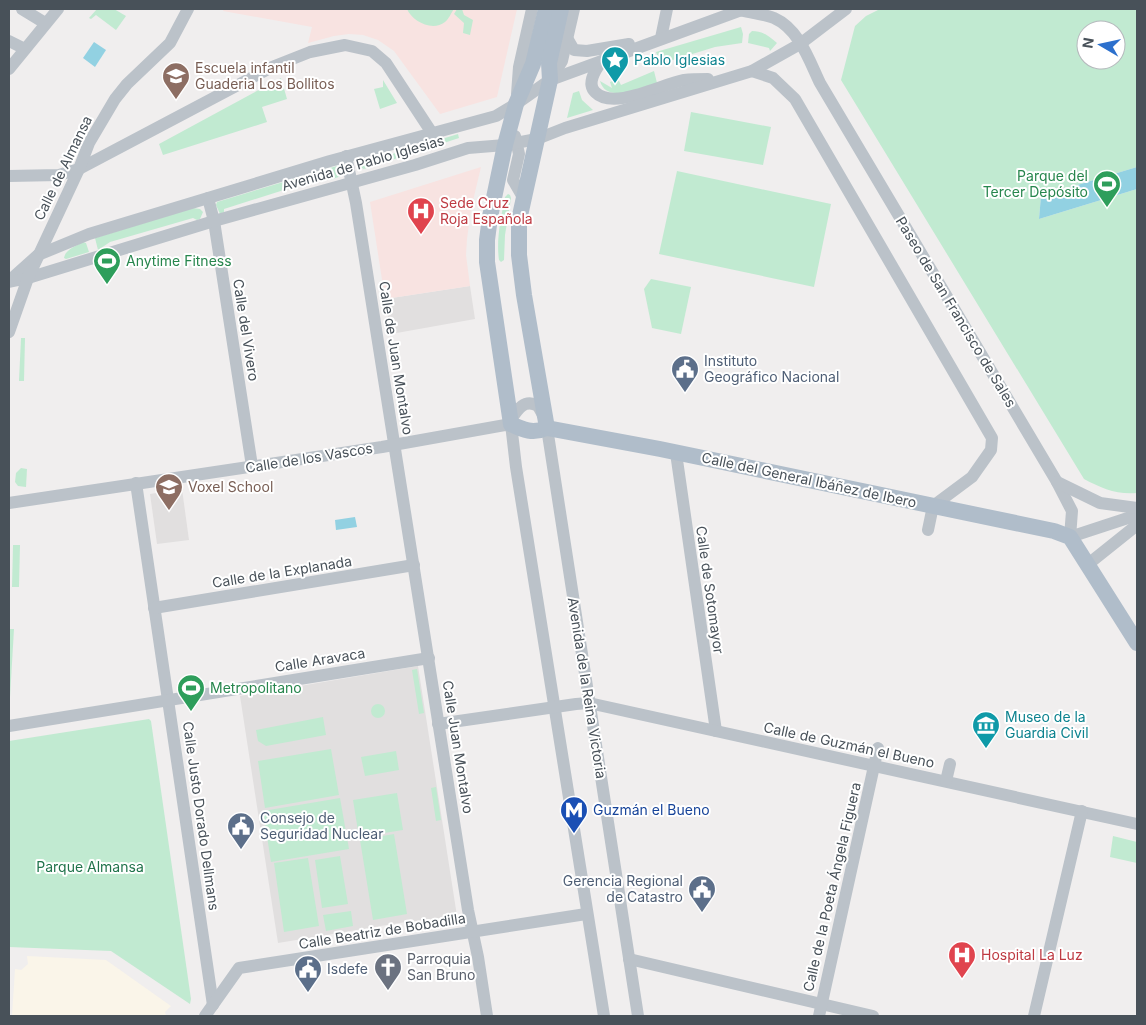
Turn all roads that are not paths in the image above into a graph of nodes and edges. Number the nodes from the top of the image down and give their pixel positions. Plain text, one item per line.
1 (22, 9) edge
2 (58, 9) edge
3 (188, 9) edge
4 (532, 9) edge
5 (546, 9) edge
6 (561, 9) edge
7 (574, 9) edge
8 (667, 9) edge
9 (846, 9) edge
10 (742, 10) edge
11 (45, 23) junction
12 (567, 38) junction
13 (661, 38) junction
14 (9, 41) edge
15 (800, 44) junction
16 (25, 49) junction
17 (602, 61) junction
18 (9, 69) edge
19 (752, 71) junction
20 (726, 78) junction
21 (550, 80) junction
22 (516, 104) junction
23 (496, 116) junction
24 (511, 123) junction
25 (432, 133) junction
26 (537, 139) junction
27 (512, 144) junction
28 (346, 156) junction
29 (79, 169) junction
30 (9, 176) edge
31 (352, 182) junction
32 (208, 198) junction
33 (524, 199) junction
34 (214, 221) junction
35 (38, 255) junction
36 (28, 278) junction
37 (9, 281) edge
38 (9, 332) edge
39 (510, 422) junction
40 (546, 424) junction
41 (394, 444) junction
42 (676, 453) junction
43 (252, 466) junction
44 (1057, 482) junction
45 (136, 484) junction
46 (9, 503) edge
47 (933, 506) junction
48 (1137, 508) edge
49 (1137, 515) edge
50 (1137, 525) edge
51 (928, 530) dead end
52 (1070, 537) junction
53 (1088, 565) junction
54 (414, 566) junction
55 (154, 608) junction
56 (1137, 644) edge
57 (429, 658) junction
58 (169, 700) junction
59 (589, 703) junction
60 (554, 707) junction
61 (438, 724) junction
62 (9, 726) edge
63 (716, 731) junction
64 (878, 748) dead end
65 (950, 764) dead end
66 (874, 765) junction
67 (946, 781) junction
68 (1082, 811) junction
69 (1137, 824) edge
70 (586, 914) junction
71 (472, 932) junction
72 (629, 959) junction
73 (213, 1005) junction
74 (820, 1011) edge
75 (205, 1016) edge
76 (487, 1016) edge
77 (604, 1016) edge
78 (638, 1016) edge
79 (873, 1016) edge
80 (1034, 1016) edge

1 - 11 street
2 - 11 street
3 - 29 street, Calle de Almansa
4 - 22 street
5 - 22 main road
6 - 21 main road, Avenida de la Reina Victoria
7 - 12 street, Avenida de la Reina Victoria
8 - 13 street
9 - 15 street, Avenida de Pablo Iglesias
10 - 13 street, Avenida de Pablo Iglesias
10 - 15 street, Paseo de San Francisco de Sales
11 - 16 street
12 - 13 street, Avenida de Pablo Iglesias
12 - 21 street, Avenida de la Reina Victoria
13 - 17 street, Avenida de Pablo Iglesias
14 - 16 street
15 - 19 street, Avenida de Pablo Iglesias
15 - 44 street, Paseo de San Francisco de Sales
16 - 18 street
17 - 20 street, Avenida de Pablo Iglesias
17 - 21 street, Avenida de Pablo Iglesias
19 - 20 street, Avenida de Pablo Iglesias
19 - 47 street
20 - 26 street, Avenida de Pablo Iglesias
21 - 22 street, Avenida de Pablo Iglesias
21 - 26 main road, Avenida de la Reina Victoria
22 - 23 street, Avenida de Pablo Iglesias
22 - 24 main road
23 - 24 street
23 - 25 street, Avenida de Pablo Iglesias
24 - 27 main road
25 - 28 street, Avenida de Pablo Iglesias
25 - 29 street
26 - 27 street, Avenida de Pablo Iglesias
26 - 33 main road, Avenida de la Reina Victoria
27 - 31 street, Avenida de Pablo Iglesias
27 - 33 street
27 - 39 main road
28 - 31 street, Calle de Juan Montalvo
28 - 32 street, Avenida de Pablo Iglesias
29 - 30 street
29 - 35 street, Calle de Almansa
31 - 34 street, Avenida de Pablo Iglesias
31 - 41 street, Calle de Juan Montalvo
32 - 34 street, Calle del Vivero
32 - 35 street, Avenida de Pablo Iglesias
33 - 40 main road, Avenida de la Reina Victoria
34 - 36 street, Avenida de Pablo Iglesias
34 - 43 street, Calle del Vivero
35 - 36 street, Calle de Almansa
35 - 37 street, Avenida de Pablo Iglesias
36 - 37 street, Avenida de Pablo Iglesias
36 - 38 street, Calle de Almansa
39 - 40 main road, Calle de los Vascos
39 - 40 street
39 - 41 street, Calle de los Vascos
39 - 60 street
40 - 42 main road, Calle del General Ibáñez de Ibero
40 - 59 street, Avenida de la Reina Victoria
41 - 43 street, Calle de los Vascos
41 - 54 street, Calle de Juan Montalvo
42 - 47 main road, Calle del General Ibáñez de Ibero
42 - 63 street, Calle de Sotomayor
43 - 45 street, Calle de los Vascos
44 - 48 street
44 - 52 street, Paseo de San Francisco de Sales
45 - 46 street, Calle de los Vascos
45 - 55 street, Calle Justo Dorado Dellmans
47 - 51 street
47 - 52 main road, Calle del General Ibáñez de Ibero
49 - 52 street
50 - 53 street
52 - 53 main road
53 - 56 main road
54 - 55 street, Calle de la Explanada
54 - 57 street, Calle Juan Montalvo
55 - 58 street, Calle Justo Dorado Dellmans
57 - 58 street, Calle Aravaca
57 - 61 street, Calle Juan Montalvo
58 - 62 street, Calle Aravaca
58 - 73 street, Calle Justo Dorado Dellmans
59 - 60 street, Calle de Guzmán el Bueno
59 - 63 street, Calle de Guzmán el Bueno
59 - 72 street, Avenida de la Reina Victoria
60 - 61 street, Calle de Guzmán el Bueno
60 - 70 street
61 - 71 street, Calle Juan Montalvo
63 - 66 street, Calle de Guzmán el Bueno
64 - 66 street, Calle de la Poeta Ángela Figuera
65 - 67 street
66 - 67 street, Calle de Guzmán el Bueno
66 - 74 street, Calle de la Poeta Ángela Figuera
67 - 68 street, Calle de Guzmán el Bueno
68 - 69 street, Calle de Guzmán el Bueno
68 - 80 street
70 - 71 street, Calle Beatriz de Bobadilla
70 - 77 street
71 - 73 street, Calle Beatriz de Bobadilla
71 - 76 street, Calle Juan Montalvo
72 - 74 street
72 - 78 street, Avenida de la Reina Victoria
73 - 75 street, Calle Beatriz de Bobadilla
74 - 79 street

